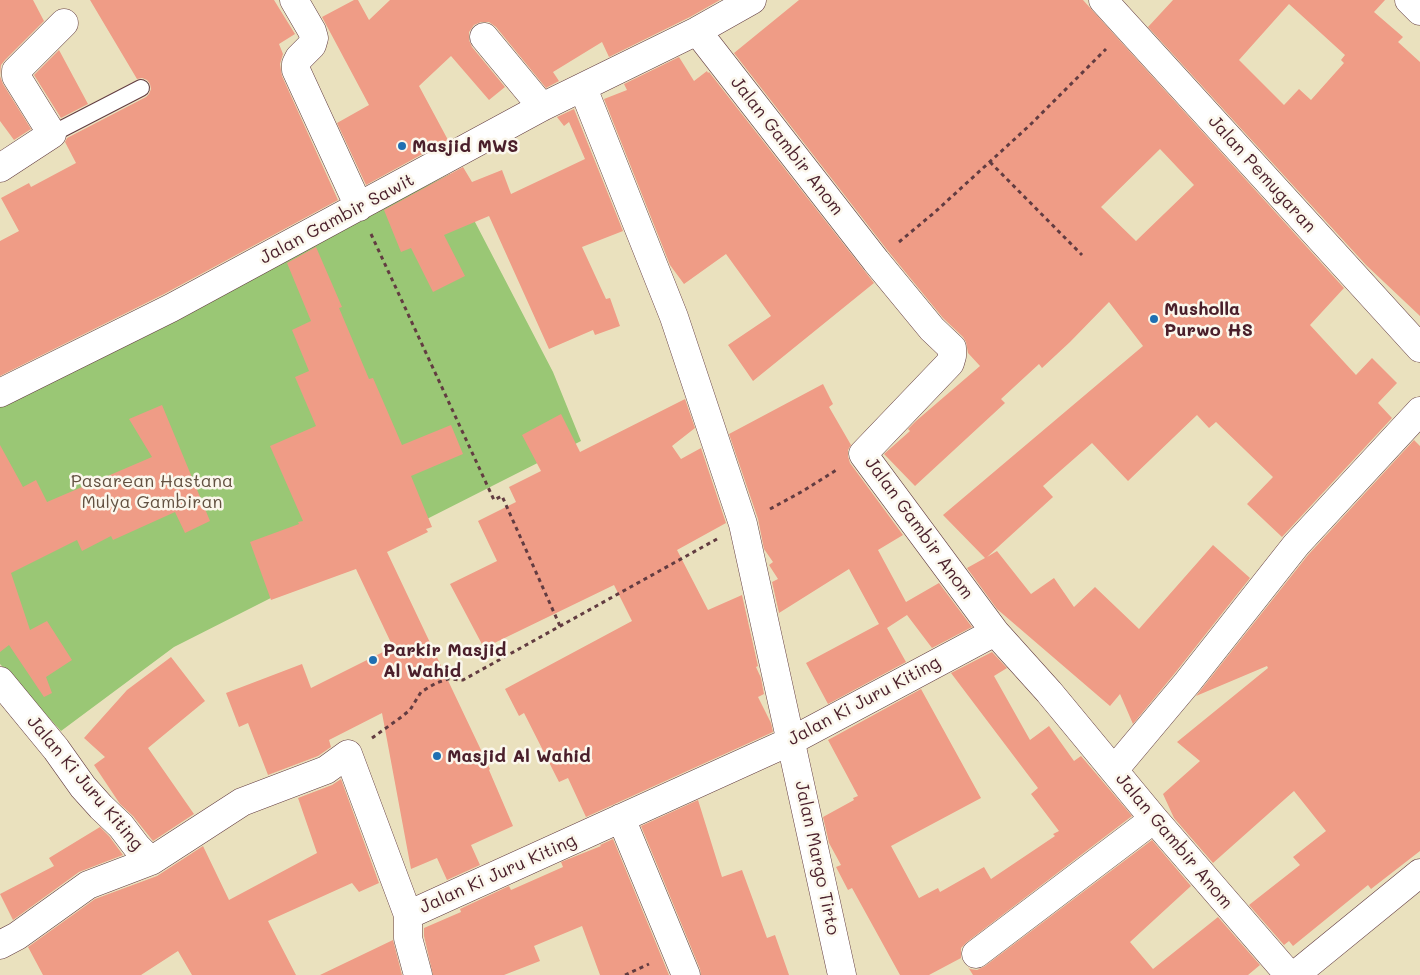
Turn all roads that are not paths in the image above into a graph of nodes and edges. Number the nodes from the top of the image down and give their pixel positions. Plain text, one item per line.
1 (294, 0) edge
2 (1103, 0) edge
3 (1409, 0) edge
4 (745, 2) edge
5 (1420, 11) edge
6 (64, 23) dead end
7 (697, 31) junction
8 (484, 37) dead end
9 (141, 88) dead end
10 (583, 88) junction
11 (542, 107) junction
12 (52, 134) junction
13 (0, 168) edge
14 (359, 207) junction
15 (1420, 348) edge
16 (0, 393) edge
17 (1420, 411) edge
18 (995, 632) junction
19 (0, 681) edge
20 (791, 741) junction
21 (1114, 770) junction
22 (621, 818) junction
23 (1154, 819) junction
24 (151, 861) junction
25 (1420, 873) edge
26 (408, 915) junction
27 (0, 945) edge
28 (976, 954) dead end
29 (418, 975) edge
30 (686, 975) edge
31 (842, 975) edge
32 (1289, 975) edge
33 (1295, 975) edge

1 - 14 street
2 - 15 street, Jalan Pemugaran
3 - 5 street
4 - 7 street, Jalan Gambir Sawit
6 - 12 street
7 - 10 street, Jalan Gambir Sawit
7 - 18 street, Jalan Gambir Anom
8 - 11 street
9 - 12 lane
10 - 11 street, Jalan Gambir Sawit
10 - 20 street, Jalan Margo Tirto
11 - 14 street, Jalan Gambir Sawit
12 - 13 street
14 - 16 street, Jalan Gambir Sawit
17 - 21 street
18 - 20 street, Jalan Ki Juru Kiting
18 - 21 street, Jalan Gambir Anom
19 - 24 street, Jalan Ki Juru Kiting
20 - 22 street, Jalan Ki Juru Kiting
20 - 31 street, Jalan Margo Tirto
21 - 23 street, Jalan Gambir Anom
22 - 26 street, Jalan Ki Juru Kiting
22 - 30 street
23 - 28 street
23 - 32 street, Jalan Gambir Anom
24 - 26 street, Jalan Ki Juru Kiting
24 - 27 street
25 - 33 street
26 - 29 street

